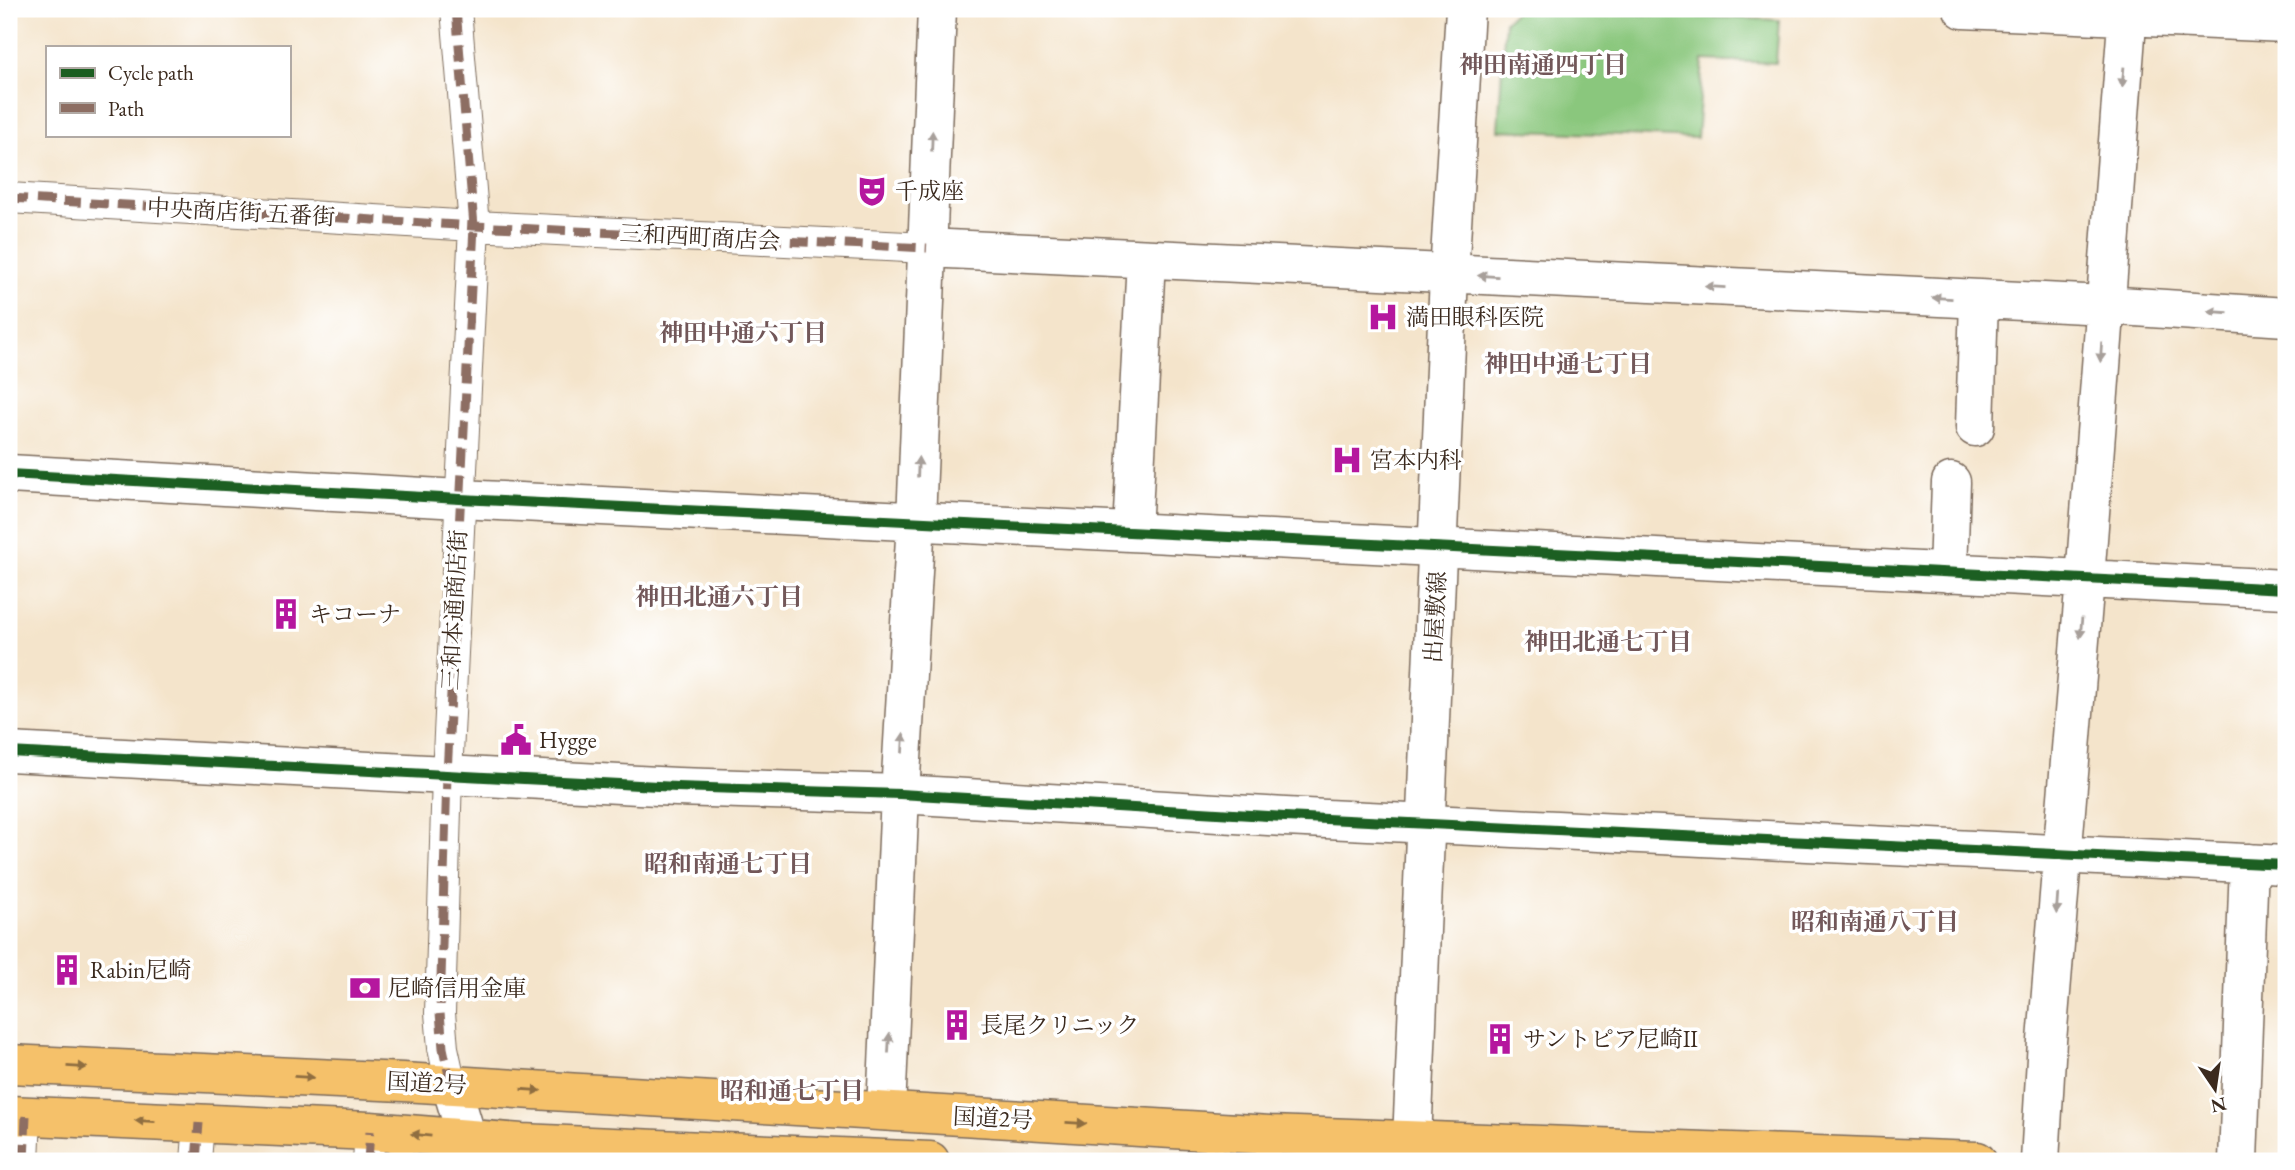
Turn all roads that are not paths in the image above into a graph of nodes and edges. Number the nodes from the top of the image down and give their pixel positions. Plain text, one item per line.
1 (456, 9) edge
2 (937, 9) edge
3 (1465, 9) edge
4 (1963, 9) edge
5 (2128, 12) edge
6 (2286, 23) edge
7 (9, 198) edge
8 (474, 226) junction
9 (927, 248) junction
10 (1146, 259) junction
11 (1449, 275) junction
12 (1979, 300) junction
13 (2105, 305) junction
14 (2286, 317) edge
15 (1975, 427) dead end
16 (9, 474) edge
17 (1951, 482) dead end
18 (460, 499) junction
19 (916, 521) junction
20 (1132, 532) junction
21 (1439, 548) junction
22 (1948, 573) junction
23 (2085, 579) junction
24 (2286, 589) edge
25 (9, 752) edge
26 (447, 775) junction
27 (900, 794) junction
28 (1426, 823) junction
29 (2061, 853) junction
30 (2249, 863) junction
31 (2286, 865) edge
32 (9, 1063) edge
33 (451, 1085) junction
34 (886, 1111) junction
35 (17, 1115) edge
36 (199, 1123) junction
37 (369, 1146) edge
38 (470, 1150) edge
39 (1413, 1151) edge
40 (24, 1161) edge
41 (196, 1161) edge
42 (930, 1161) edge
43 (1977, 1161) edge
44 (2040, 1161) edge
45 (2238, 1161) edge

1 - 8 street, 三和本通商店街
9 -> 2 street
3 - 11 street, 出屋敷線
4 - 5 street
5 - 6 street
5 -> 13 street
7 - 8 street, 中央商店街 五番街
8 - 9 street, 三和西町商店会
8 - 18 street, 三和本通商店街
9 - 10 street
19 -> 9 street
10 - 11 street
10 - 20 street
12 -> 11 street
11 - 21 street, 出屋敷線
12 - 13 street
12 - 15 street
14 -> 13 street
13 -> 23 street
16 - 18 street
17 - 22 street
18 - 19 street
18 - 26 street, 三和本通商店街
19 - 20 street
27 -> 19 street
20 - 21 street
21 - 22 street
21 - 28 street, 出屋敷線
22 - 23 street
23 - 24 street
23 -> 29 street
25 - 26 street
26 - 27 street
26 - 33 street, 三和本通商店街
27 - 28 street
34 -> 27 street
28 - 29 street
28 - 39 street, 出屋敷線
29 - 30 street
29 -> 44 street
30 - 31 street
30 - 45 street
32 -> 33 highway, 国道2号
33 -> 34 highway, 国道2号
33 - 38 street
34 -> 39 highway, 国道2号
36 -> 35 highway
35 - 40 street
36 - 37 highway
36 - 41 street
38 -> 37 highway
38 - 42 highway
39 - 43 highway, 国道2号

